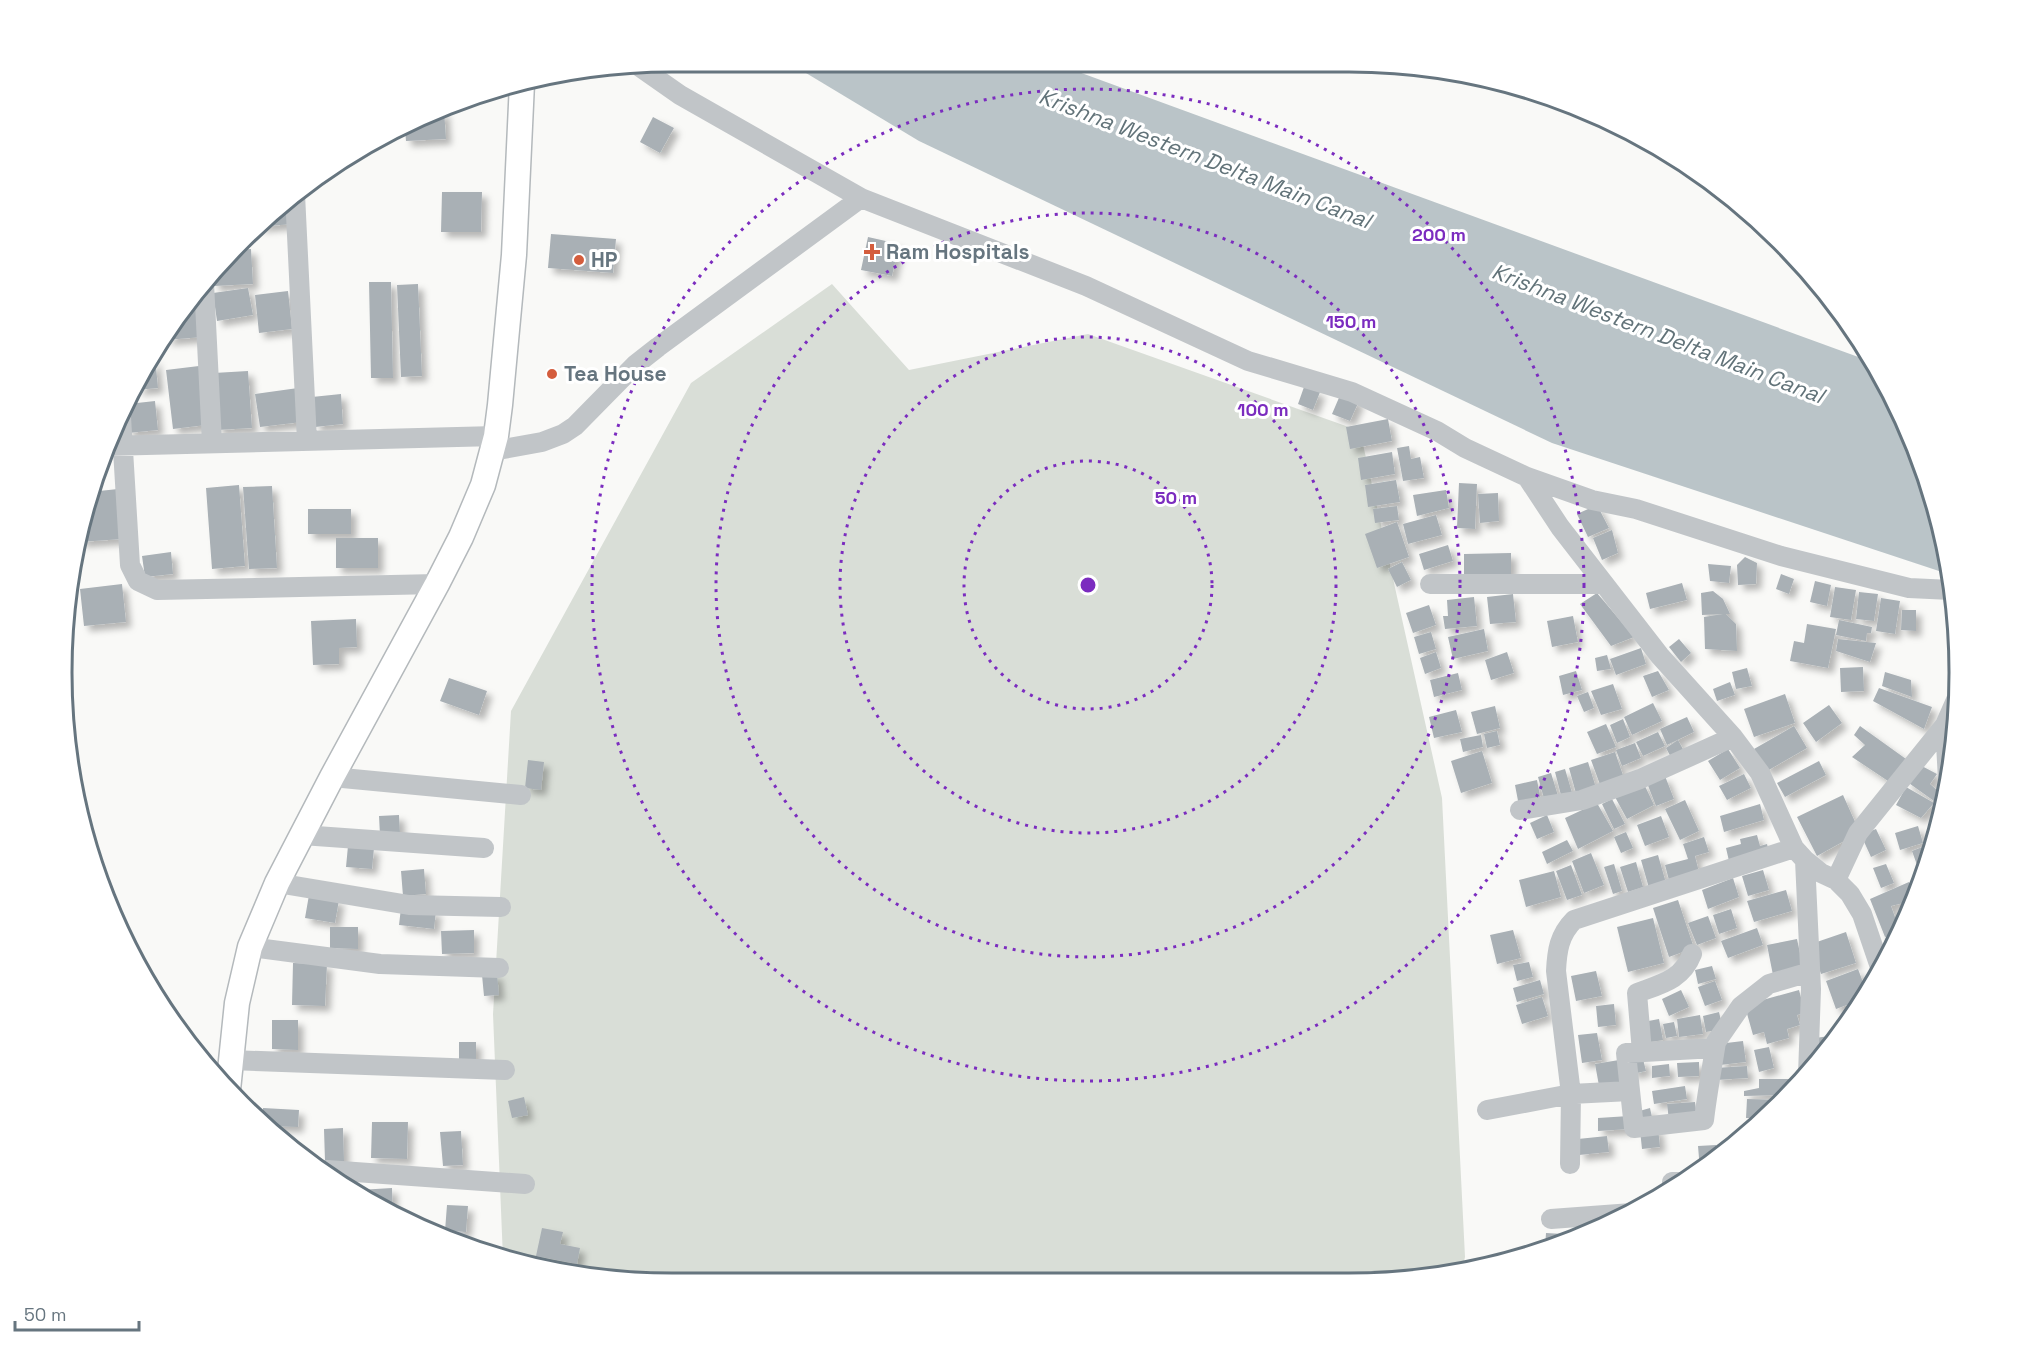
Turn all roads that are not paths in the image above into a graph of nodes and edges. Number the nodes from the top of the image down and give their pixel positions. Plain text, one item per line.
1 (648, 73) edge
2 (522, 91) edge
3 (861, 198) junction
4 (296, 206) edge
5 (205, 296) edge
6 (307, 441) junction
7 (213, 443) junction
8 (494, 444) junction
9 (117, 446) edge
10 (115, 451) edge
11 (1527, 477) junction
12 (437, 584) junction
13 (1430, 584) dead end
14 (1604, 584) junction
15 (1943, 590) edge
16 (1947, 720) edge
17 (1945, 725) junction
18 (1946, 736) edge
19 (1733, 737) junction
20 (332, 777) junction
21 (521, 795) dead end
22 (1520, 810) dead end
23 (302, 836) junction
24 (484, 848) dead end
25 (1800, 854) junction
26 (1836, 880) junction
27 (277, 883) junction
28 (501, 907) dead end
29 (250, 946) junction
30 (1692, 954) dead end
31 (1877, 958) edge
32 (499, 968) dead end
33 (1810, 972) junction
34 (1715, 1048) junction
35 (1642, 1052) junction
36 (1809, 1058) edge
37 (230, 1060) junction
38 (505, 1070) dead end
39 (229, 1076) edge
40 (1630, 1091) junction
41 (1571, 1094) junction
42 (1487, 1110) dead end
43 (1570, 1164) dead end
44 (337, 1171) edge
45 (525, 1184) dead end
46 (1607, 1214) edge
47 (1551, 1219) dead end

1 - 3 street
2 - 8 main road
3 - 8 street
3 - 11 street
4 - 6 street
5 - 7 street
6 - 7 street
6 - 8 street
7 - 9 street
8 - 12 main road
10 - 12 street
11 - 14 street
11 - 15 street
12 - 20 main road
13 - 14 street
14 - 19 street
16 - 17 street
17 - 18 street
17 - 26 street
19 - 22 street
19 - 25 street
20 - 21 street
20 - 23 main road
23 - 24 street
23 - 27 main road
25 - 26 street
25 - 33 street
25 - 41 street
26 - 31 street
27 - 28 street
27 - 29 main road
29 - 32 street
29 - 37 main road
30 - 35 street
33 - 34 street
33 - 36 street
34 - 35 street
34 - 40 street
35 - 40 street
37 - 38 street
37 - 39 main road
40 - 41 street
41 - 42 street
41 - 43 street
44 - 45 street
46 - 47 street

